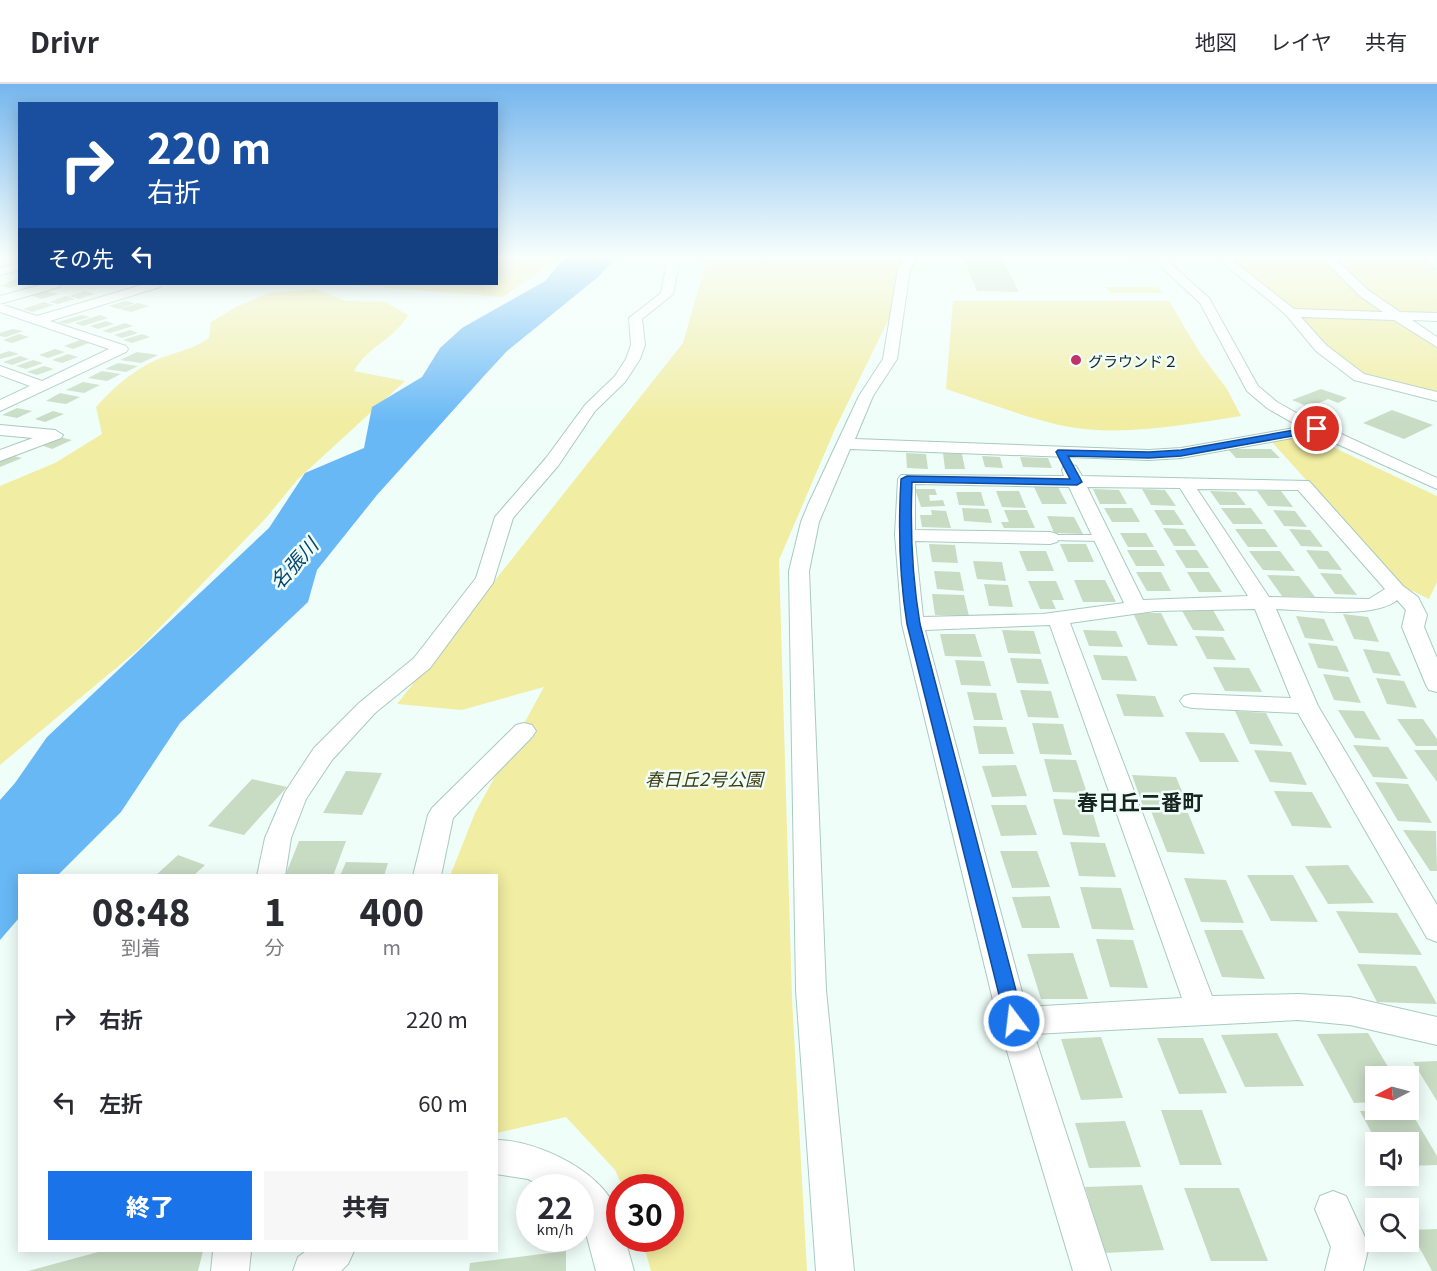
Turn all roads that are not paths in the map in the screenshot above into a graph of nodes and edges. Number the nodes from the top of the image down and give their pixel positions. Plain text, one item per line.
1 (10, 312) edge
2 (64, 312) edge
3 (642, 312) edge
4 (897, 312) edge
5 (1212, 312) edge
6 (1393, 312) edge
7 (1291, 313) joint
8 (1398, 316) junction
9 (1437, 317) edge
10 (36, 321) junction
11 (1437, 343) edge
12 (0, 370) edge
13 (43, 386) junction
14 (1437, 397) edge
15 (0, 406) edge
16 (1317, 429) junction
17 (0, 430) edge
18 (845, 444) junction
19 (1061, 452) junction
20 (0, 456) edge
21 (1077, 482) junction
22 (1185, 483) junction
23 (1437, 484) edge
24 (904, 535) junction
25 (1050, 538) joint
26 (1103, 538) junction
27 (1396, 590) junction
28 (1263, 603) junction
29 (1371, 605) junction
30 (1136, 607) junction
31 (1058, 618) junction
32 (913, 624) junction
33 (1413, 627) junction
34 (1437, 685) edge
35 (1192, 701) dead end
36 (1306, 706) junction
37 (524, 731) dead end
38 (272, 874) edge
39 (426, 874) edge
40 (1437, 930) edge
41 (1202, 1010) junction
42 (1014, 1021) junction
43 (1437, 1031) edge
44 (498, 1157) edge
45 (553, 1174) edge
46 (594, 1209) edge
47 (1332, 1209) dead end
48 (232, 1252) edge
49 (230, 1271) edge
50 (615, 1271) edge
51 (835, 1271) edge
52 (1092, 1271) edge
53 (1344, 1271) edge

1 - 10 street
2 - 10 street
3 - 38 street
4 - 18 street
5 - 16 street
6 - 8 street
7 - 8 street
7 - 14 street
8 - 9 street
8 - 11 street
10 - 13 street
12 - 13 street
13 - 15 street
16 - 19 street
16 - 23 street
17 - 20 street
18 - 19 street
18 - 51 street
19 - 21 street
21 - 22 street
21 - 24 street
21 - 26 street
22 - 27 street
22 - 28 street
24 - 25 street
24 - 32 street
25 - 26 lane
26 - 30 street
27 - 29 street
27 - 33 street
28 - 29 street
28 - 30 street
28 - 36 street
29 - 33 street
30 - 31 street
31 - 32 street
31 - 41 street
32 - 42 street
33 - 34 street
35 - 36 street
36 - 40 street
37 - 39 street
41 - 42 street
41 - 43 street
42 - 52 street
44 - 45 street
46 - 50 street
47 - 53 street
48 - 49 street

